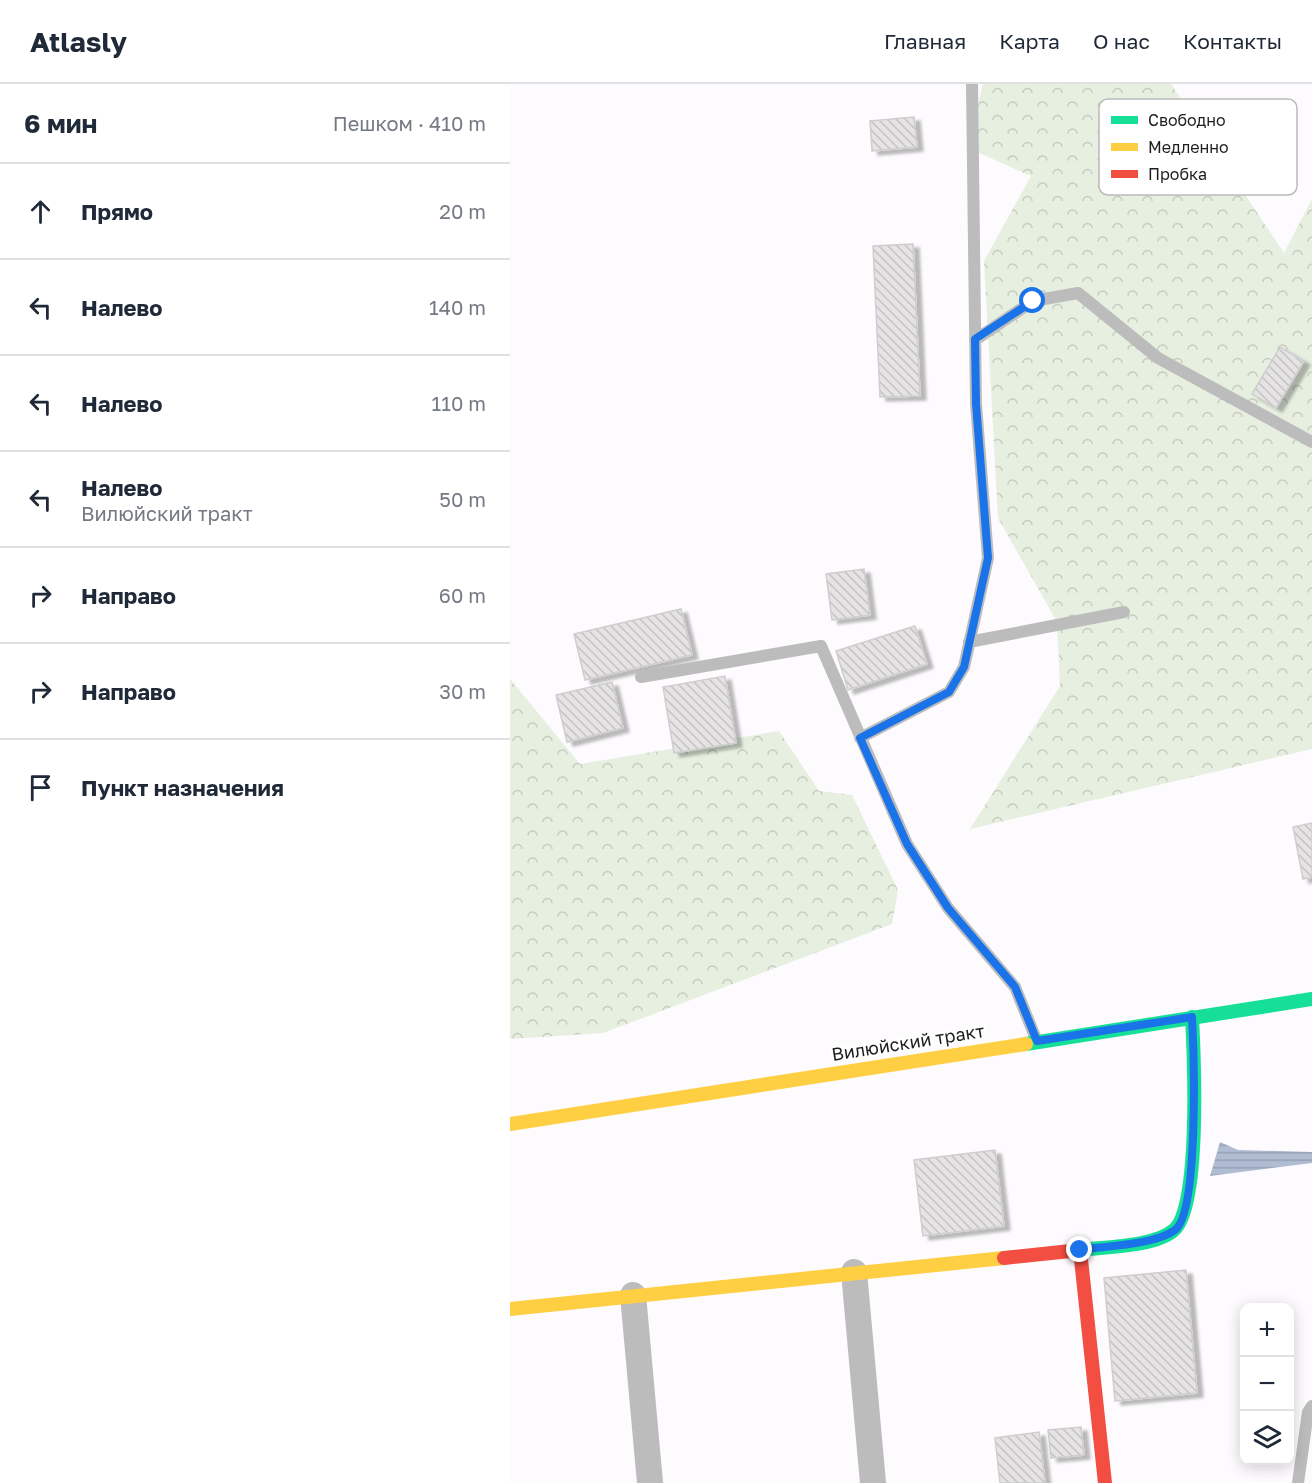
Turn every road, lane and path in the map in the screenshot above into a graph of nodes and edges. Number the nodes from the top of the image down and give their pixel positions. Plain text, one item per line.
1 (972, 84) edge
2 (975, 339) junction
3 (1312, 442) edge
4 (1124, 612) dead end
5 (969, 642) junction
6 (641, 677) dead end
7 (860, 738) junction
8 (1312, 999) edge
9 (1192, 1017) junction
10 (1037, 1041) junction
11 (510, 1124) edge
12 (1080, 1250) junction
13 (854, 1272) junction
14 (633, 1295) junction
15 (510, 1309) edge
16 (1312, 1406) edge
17 (650, 1483) edge
18 (873, 1483) edge
19 (1105, 1483) edge
20 (1298, 1483) edge

1 - 2 lane
2 - 3 lane
2 - 5 lane
4 - 5 lane
5 - 7 lane
6 - 7 lane
7 - 10 lane
8 - 9 street, Вилюйский тракт
9 - 10 street, Вилюйский тракт
9 - 12 street
10 - 11 street, Вилюйский тракт
12 - 13 street
12 - 19 street
13 - 14 street
13 - 18 street
14 - 15 street
14 - 17 street
16 - 20 lane

